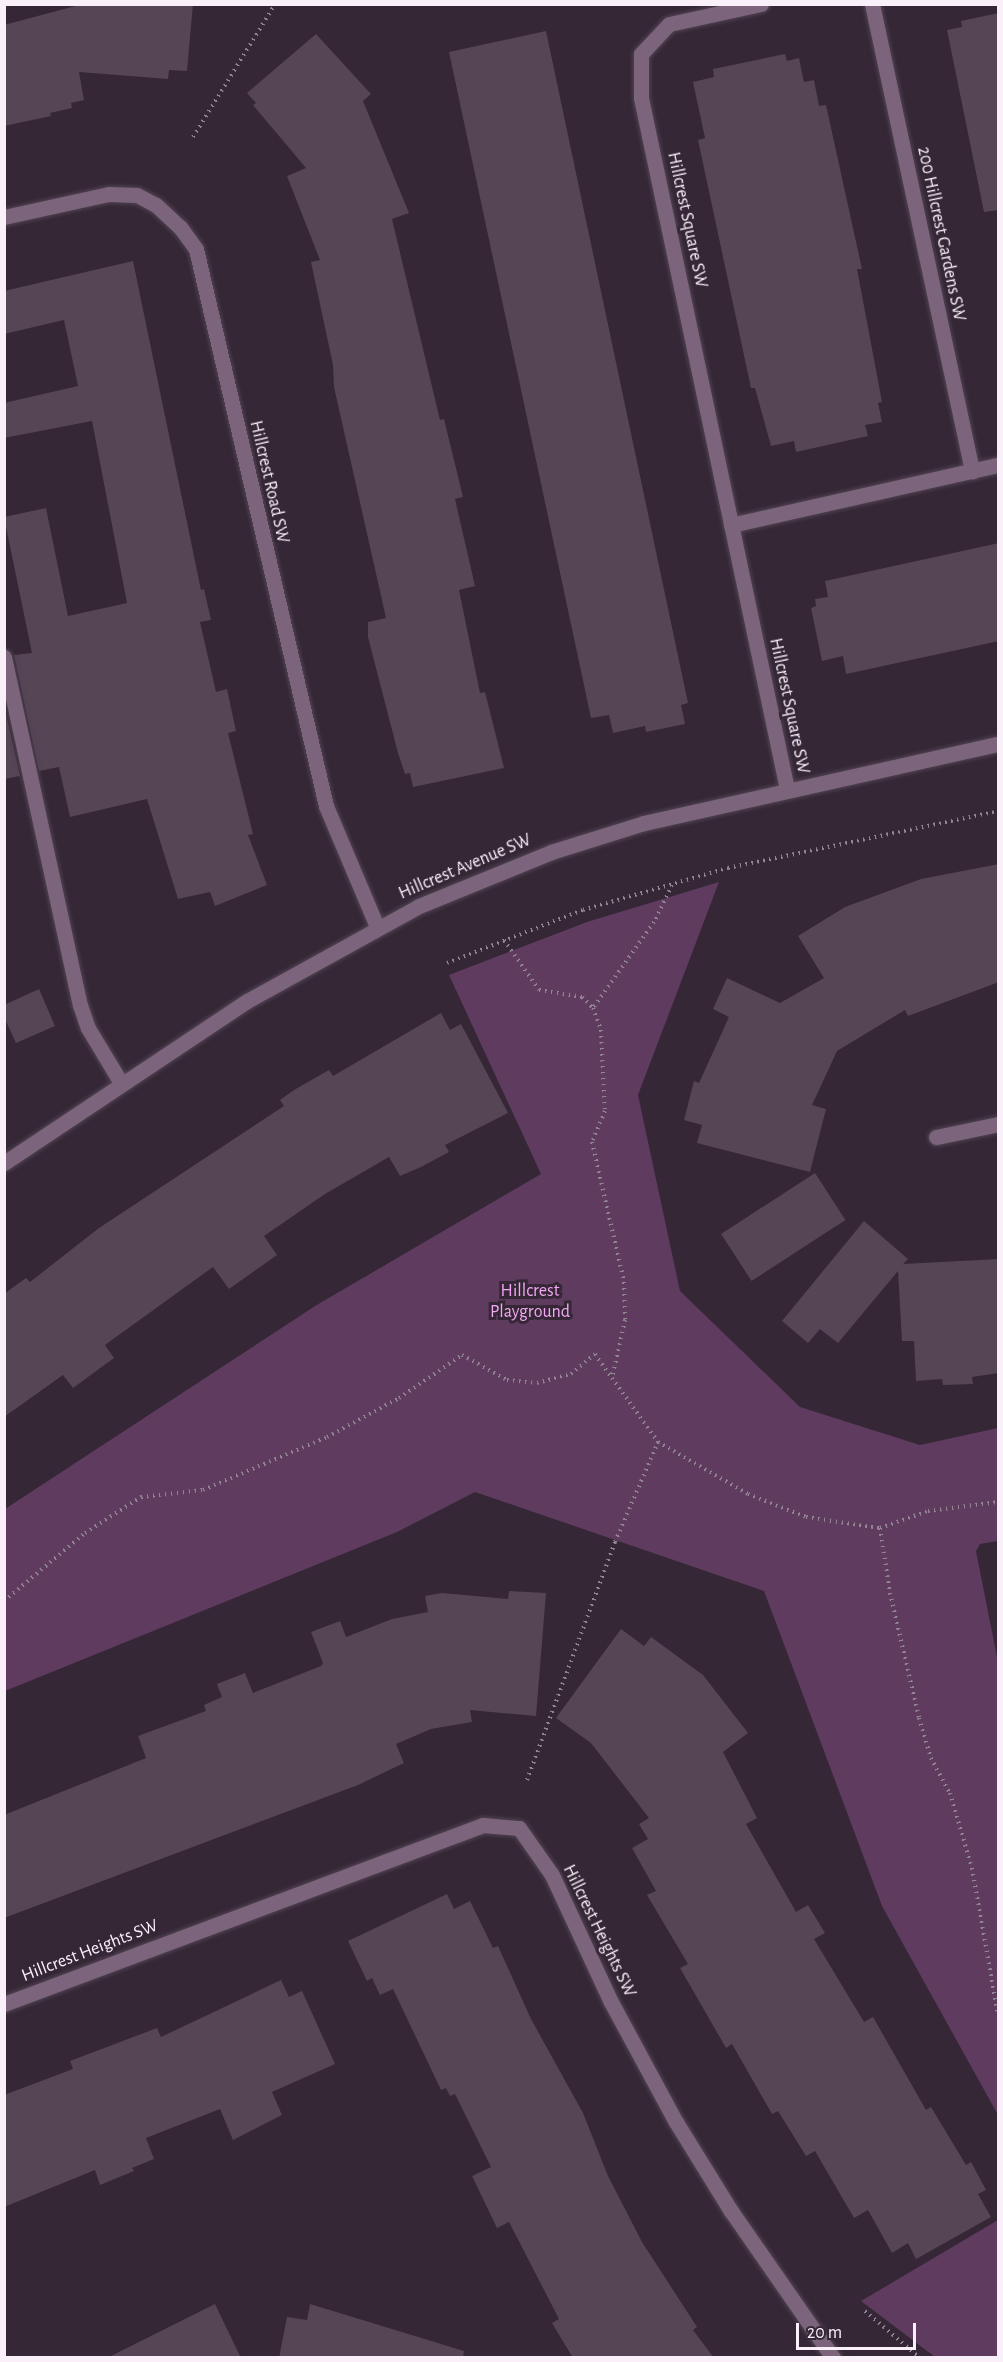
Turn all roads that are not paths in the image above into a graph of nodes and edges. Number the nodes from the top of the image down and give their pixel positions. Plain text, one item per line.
1 (761, 4) edge
2 (872, 4) edge
3 (4, 216) edge
4 (999, 465) edge
5 (972, 471) junction
6 (731, 525) junction
7 (4, 657) edge
8 (999, 744) edge
9 (787, 789) junction
10 (377, 927) junction
11 (121, 1083) junction
12 (999, 1124) edge
13 (936, 1137) dead end
14 (4, 1163) edge
15 (4, 2004) edge
16 (814, 2334) junction
17 (833, 2358) edge
18 (846, 2358) edge

1 - 6 street, Hillcrest Square SW
2 - 5 street, 200 Hillcrest Gardens SW
3 - 10 street, Hillcrest Road SW
4 - 5 street
5 - 6 street
6 - 9 street, Hillcrest Square SW
7 - 11 street
8 - 9 street, Hillcrest Avenue SW
9 - 10 street, Hillcrest Avenue SW
10 - 11 street, Hillcrest Avenue SW
11 - 14 street, Hillcrest Avenue SW
12 - 13 street
15 - 16 street, Hillcrest Heights SW
16 - 17 street, Hillcrest Heights SW
16 - 18 street, Hillcrest Heights SW

